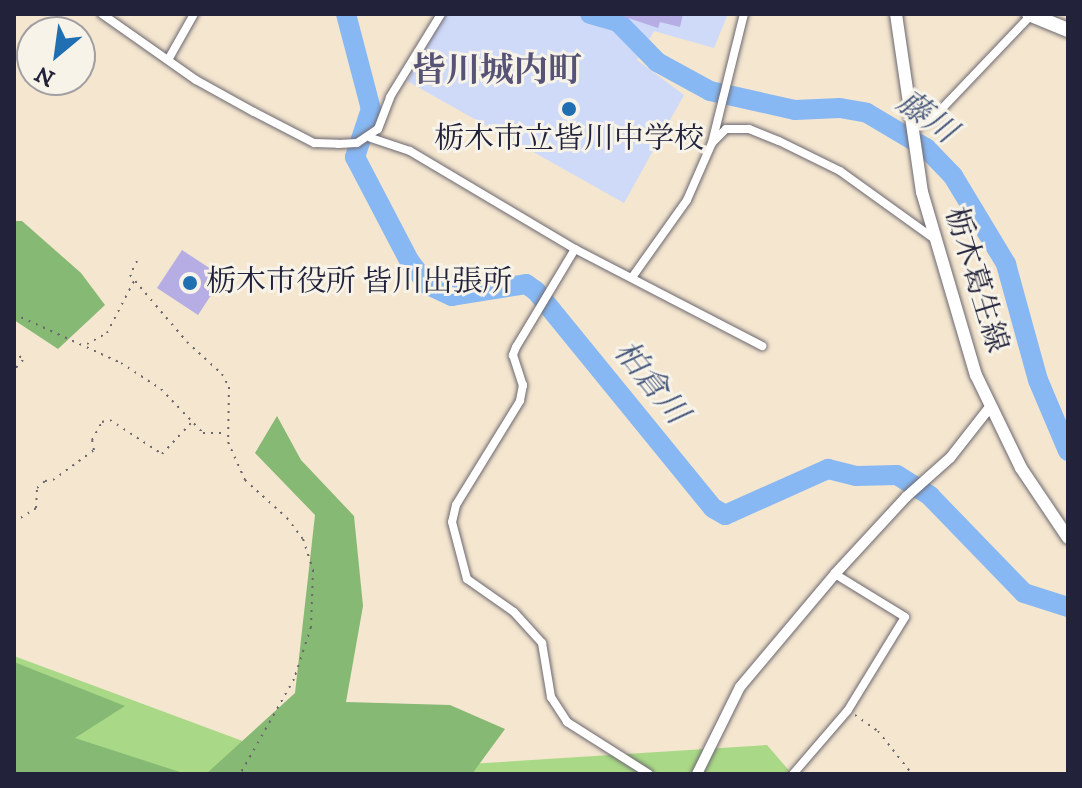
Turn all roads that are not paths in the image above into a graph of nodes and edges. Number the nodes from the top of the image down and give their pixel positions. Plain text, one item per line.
1 (102, 14) edge
2 (194, 14) edge
3 (441, 14) edge
4 (744, 14) edge
5 (896, 14) edge
6 (1030, 14) edge
7 (1068, 30) edge
8 (168, 60) junction
9 (912, 130) junction
10 (371, 138) junction
11 (712, 143) junction
12 (932, 237) junction
13 (575, 249) junction
14 (633, 276) junction
15 (762, 346) dead end
16 (990, 407) junction
17 (1068, 538) edge
18 (835, 574) junction
19 (649, 774) edge
20 (697, 774) edge
21 (793, 774) edge

1 - 8 street
2 - 8 street
3 - 10 street
4 - 11 street
5 - 9 main road, 栃木葛生線
6 - 7 main road
6 - 9 street
8 - 10 street
9 - 12 main road, 栃木葛生線
10 - 13 street
11 - 12 street
11 - 14 street
12 - 16 main road, 栃木葛生線
13 - 14 street
13 - 19 street
14 - 15 street
16 - 17 main road, 栃木葛生線
16 - 18 street
18 - 20 street
18 - 21 street

